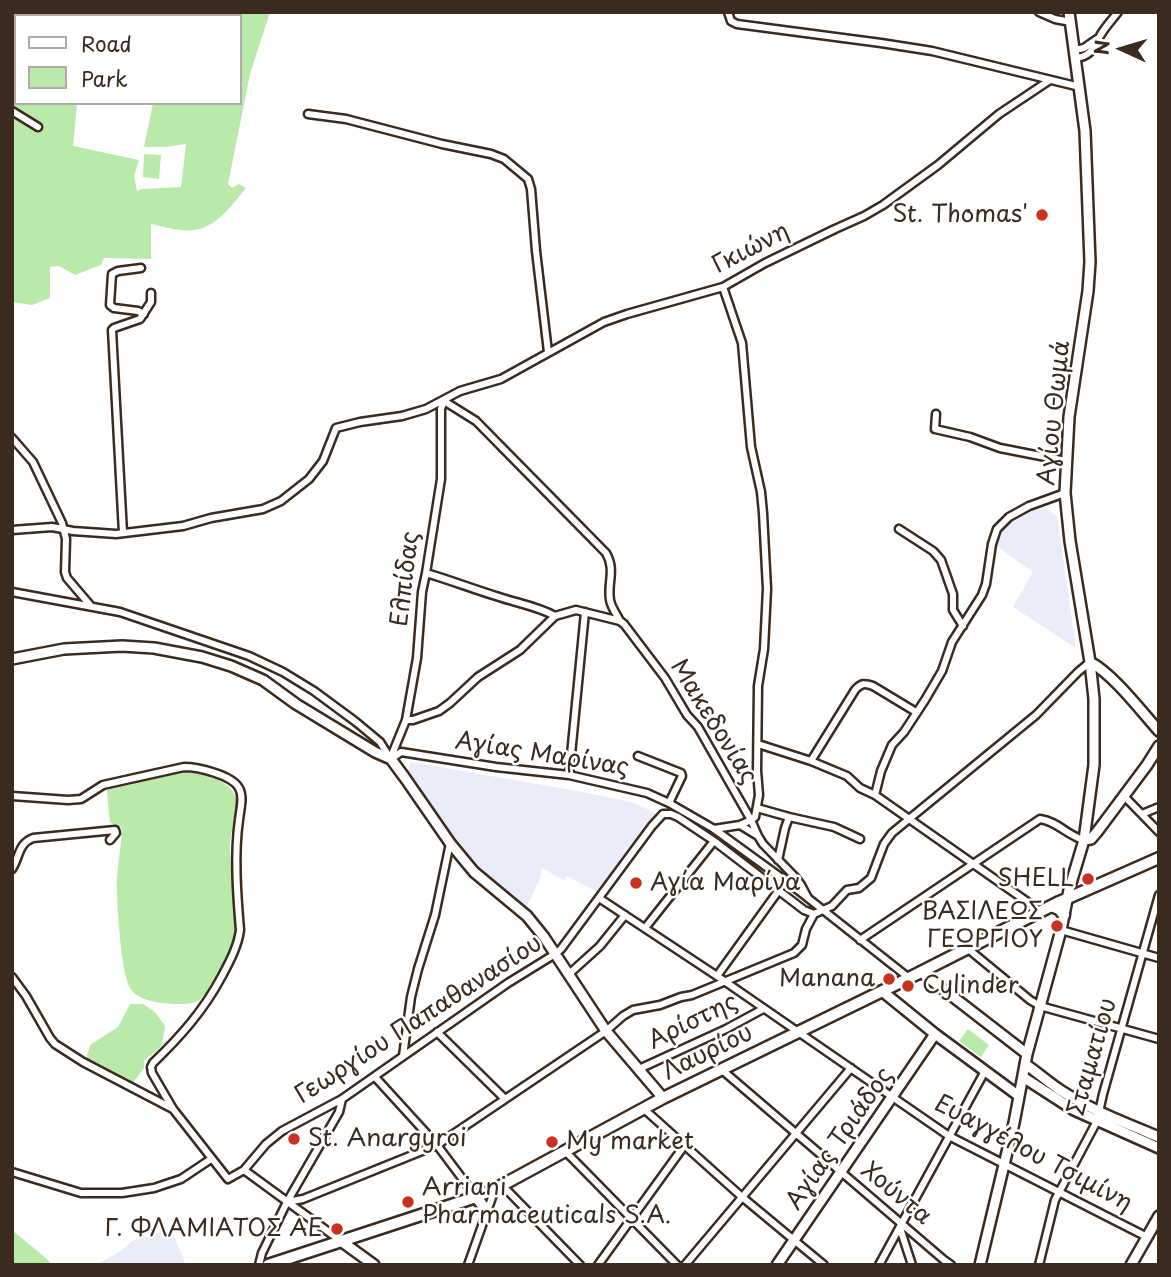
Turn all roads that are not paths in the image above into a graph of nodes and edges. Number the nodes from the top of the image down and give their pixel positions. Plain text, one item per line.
1 (729, 12) edge
2 (1040, 12) edge
3 (1118, 12) edge
4 (1070, 17) edge
5 (1076, 54) junction
6 (1050, 80) junction
7 (1080, 87) junction
8 (12, 111) edge
9 (308, 114) dead end
10 (38, 127) dead end
11 (141, 268) dead end
12 (723, 287) junction
13 (151, 293) dead end
14 (144, 314) junction
15 (548, 352) junction
16 (444, 401) junction
17 (936, 414) dead end
18 (12, 438) edge
19 (1066, 461) junction
20 (1065, 493) junction
21 (899, 528) dead end
22 (65, 529) junction
23 (12, 530) edge
24 (123, 533) junction
25 (426, 573) junction
26 (12, 592) edge
27 (91, 606) junction
28 (584, 612) junction
29 (555, 616) junction
30 (620, 621) junction
31 (963, 626) junction
32 (12, 659) edge
33 (1090, 662) junction
34 (916, 712) junction
35 (406, 720) junction
36 (1159, 731) edge
37 (758, 744) junction
38 (1159, 746) edge
39 (638, 756) dead end
40 (391, 759) junction
41 (811, 761) junction
42 (569, 775) junction
43 (875, 795) junction
44 (12, 796) edge
45 (1124, 796) junction
46 (669, 803) junction
47 (1159, 807) edge
48 (757, 808) junction
49 (1142, 814) junction
50 (789, 817) junction
51 (910, 819) junction
52 (751, 820) junction
53 (740, 825) junction
54 (714, 829) junction
55 (1159, 832) edge
56 (758, 836) junction
57 (860, 839) dead end
58 (110, 840) dead end
59 (1084, 840) junction
60 (714, 841) junction
61 (450, 844) junction
62 (1159, 859) edge
63 (778, 860) junction
64 (973, 864) junction
65 (12, 869) edge
66 (779, 890) junction
67 (1159, 895) edge
68 (599, 898) junction
69 (808, 898) junction
70 (1067, 899) junction
71 (1051, 906) junction
72 (821, 910) junction
73 (814, 914) junction
74 (1035, 914) junction
75 (625, 915) junction
76 (1064, 915) junction
77 (645, 929) junction
78 (1061, 930) junction
79 (860, 940) junction
80 (967, 948) junction
81 (555, 954) junction
82 (1143, 954) junction
83 (1159, 958) edge
84 (921, 972) junction
85 (568, 975) junction
86 (717, 976) junction
87 (12, 977) edge
88 (909, 978) junction
89 (725, 982) junction
90 (882, 991) junction
91 (1040, 1006) junction
92 (763, 1009) junction
93 (1121, 1029) junction
94 (606, 1031) junction
95 (437, 1032) junction
96 (798, 1032) junction
97 (935, 1034) junction
98 (1159, 1039) edge
99 (403, 1056) junction
100 (1026, 1059) junction
101 (851, 1068) junction
102 (639, 1069) junction
103 (722, 1070) junction
104 (985, 1072) junction
105 (375, 1077) junction
106 (1023, 1077) junction
107 (1019, 1096) junction
108 (893, 1097) junction
109 (663, 1098) junction
110 (505, 1099) junction
111 (342, 1100) junction
112 (173, 1109) junction
113 (644, 1109) junction
114 (1098, 1116) junction
115 (795, 1134) junction
116 (949, 1136) junction
117 (1159, 1137) edge
118 (436, 1145) junction
119 (684, 1146) junction
120 (1159, 1148) edge
121 (565, 1150) junction
122 (211, 1158) junction
123 (1004, 1163) junction
124 (244, 1170) junction
125 (12, 1172) edge
126 (840, 1173) junction
127 (498, 1187) junction
128 (1059, 1193) junction
129 (476, 1197) junction
130 (743, 1197) junction
131 (287, 1202) junction
132 (487, 1211) junction
133 (1159, 1216) edge
134 (632, 1219) junction
135 (901, 1226) junction
136 (1147, 1237) junction
137 (794, 1239) junction
138 (341, 1241) junction
139 (576, 1263) edge
140 (1135, 1263) edge
141 (274, 1264) edge
142 (259, 1265) edge
143 (374, 1265) edge
144 (468, 1265) edge
145 (598, 1265) edge
146 (677, 1265) edge
147 (685, 1265) edge
148 (777, 1265) edge
149 (824, 1265) edge
150 (879, 1265) edge
151 (912, 1265) edge
152 (951, 1265) edge
153 (980, 1265) edge
154 (1039, 1265) edge

1 - 6 street
2 - 4 street
3 - 5 street
4 - 5 street, Αγίου Θωμά
5 - 7 street, Αγίου Θωμά
6 - 7 street
6 - 12 street, Γκιώνη
7 - 19 street, Αγίου Θωμά
8 - 10 street
9 - 15 street
11 - 14 street
12 - 15 street, Γκιώνη
12 - 37 street
13 - 14 street
14 - 24 street
15 - 16 street, Γκιώνη
16 - 24 street, Γκιώνη
16 - 25 street, Ελπίδας
16 - 30 street
17 - 19 street
18 - 22 street
19 - 20 street, Αγίου Θωμά
20 - 31 street
20 - 33 street, Αγίου Θωμά
21 - 31 street
22 - 23 street, Γκιώνη
22 - 24 street, Γκιώνη
22 - 27 street
25 - 29 street
25 - 35 street, Ελπίδας
26 - 27 street
27 - 40 street
28 - 29 street
28 - 30 street
28 - 42 street
29 - 35 street
30 - 52 street, Μακεδονίας
31 - 34 street
32 - 40 street
33 - 36 street
33 - 51 street
33 - 59 street, Αγίου Θωμά
34 - 41 street
34 - 43 street
35 - 40 street, Ελπίδας
37 - 41 street
37 - 48 street
38 - 45 street
39 - 46 street
40 - 42 street, Αγίας Μαρίνας
40 - 61 street
41 - 43 street
42 - 46 street, Αγίας Μαρίνας
43 - 51 street
44 - 112 street
45 - 49 street
45 - 59 street
46 - 54 street, Αγίας Μαρίνας
47 - 49 street
48 - 50 street
48 - 52 street
49 - 55 street
50 - 57 street
50 - 63 street
51 - 64 street
51 - 72 street
52 - 53 street
52 - 56 street, Μακεδονίας
53 - 54 street
53 - 56 street
54 - 69 street, Αγίας Μαρίνας
56 - 63 street, Μακεδονίας
58 - 65 street
59 - 64 street
59 - 70 street, Αγίου Θωμά
60 - 66 street, Γεωργίου Παπαθανασίου
60 - 68 street, Γεωργίου Παπαθανασίου
60 - 77 street
61 - 81 street
61 - 99 street
62 - 70 main road, Λαυρίου
63 - 69 street, Μακεδονίας
64 - 74 street
64 - 79 street
66 - 73 street, Γεωργίου Παπαθανασίου
66 - 86 street
67 - 82 street, Σταματίου
68 - 75 street, Ευαγγέλου Τσιμίνη
68 - 81 street, Γεωργίου Παπαθανασίου
69 - 72 street, Αγίας Μαρίνας
70 - 71 main road, Λαυρίου
70 - 76 street, Αγίου Θωμά
71 - 74 main road, Λαυρίου
71 - 76 main road
72 - 73 street
72 - 79 street, Αγίας Μαρίνας
73 - 89 street
74 - 80 main road, Λαυρίου
75 - 77 street, Ευαγγέλου Τσιμίνη
75 - 85 street
76 - 78 street, Αγίου Θωμά
77 - 86 street, Ευαγγέλου Τσιμίνη
78 - 82 street
78 - 91 street, Αγίου Θωμά
79 - 88 street, Αγίας Μαρίνας
80 - 84 main road, Λαυρίου
80 - 91 street
81 - 85 street
81 - 95 street, Γεωργίου Παπαθανασίου
82 - 83 street
82 - 93 street, Σταματίου
84 - 88 main road, Λαυρίου
84 - 100 street
85 - 94 street
86 - 89 street, Ευαγγέλου Τσιμίνη
87 - 112 street
88 - 90 main road, Λαυρίου
89 - 92 street, Ευαγγέλου Τσιμίνη
89 - 94 street
90 - 96 main road, Λαυρίου
90 - 97 street
91 - 93 street
91 - 100 street, Αγίου Θωμά
92 - 96 street, Ευαγγέλου Τσιμίνη
92 - 102 street, Αρίστης
93 - 98 street
93 - 114 street, Σταματίου
94 - 102 street
94 - 110 street
95 - 99 street, Γεωργίου Παπαθανασίου
95 - 110 street
96 - 101 street, Ευαγγέλου Τσιμίνη
96 - 103 main road, Λαυρίου
97 - 104 street
97 - 108 street, Αγίας Τριάδος
99 - 105 street, Γεωργίου Παπαθανασίου
100 - 106 street, Αγίου Θωμά
100 - 114 street
101 - 108 street, Ευαγγέλου Τσιμίνη
101 - 115 street
102 - 109 street
103 - 109 main road, Λαυρίου
103 - 115 street, Χούντα
104 - 107 street
104 - 116 street
105 - 111 street, Γεωργίου Παπαθανασίου
105 - 118 street
106 - 107 street, Αγίου Θωμά
106 - 114 street
107 - 123 street, Αγίου Θωμά
108 - 116 street, Ευαγγέλου Τσιμίνη
108 - 126 street, Αγίας Τριάδος
109 - 113 main road, Λαυρίου
110 - 118 street
111 - 124 street, Γεωργίου Παπαθανασίου
111 - 131 street
112 - 122 street
113 - 119 street
113 - 121 main road, Λαυρίου
114 - 117 street
114 - 120 street
114 - 128 street, Σταματίου
115 - 126 street, Χούντα
115 - 130 street
116 - 123 street, Ευαγγέλου Τσιμίνη
116 - 135 street
118 - 129 street
118 - 131 street
119 - 130 street
119 - 134 street
121 - 127 main road, Λαυρίου
121 - 134 street
122 - 124 street
122 - 125 street
123 - 128 street, Ευαγγέλου Τσιμίνη
123 - 153 street, Αγίου Θωμά
124 - 131 street
126 - 135 street, Χούντα
126 - 137 street, Αγίας Τριάδος
127 - 129 main road, Λαυρίου
127 - 132 street
127 - 139 street
128 - 136 street, Ευαγγέλου Τσιμίνη
128 - 154 street, Σταματίου
129 - 132 main road
129 - 138 main road, Λαυρίου
130 - 137 street
130 - 147 street
131 - 138 street
131 - 142 street
132 - 144 street
133 - 136 street
134 - 145 street
134 - 146 street
135 - 150 street
135 - 151 street
135 - 152 street, Χούντα
136 - 140 street
137 - 148 street, Αγίας Τριάδος
137 - 149 street
138 - 141 main road, Λαυρίου
138 - 143 street

